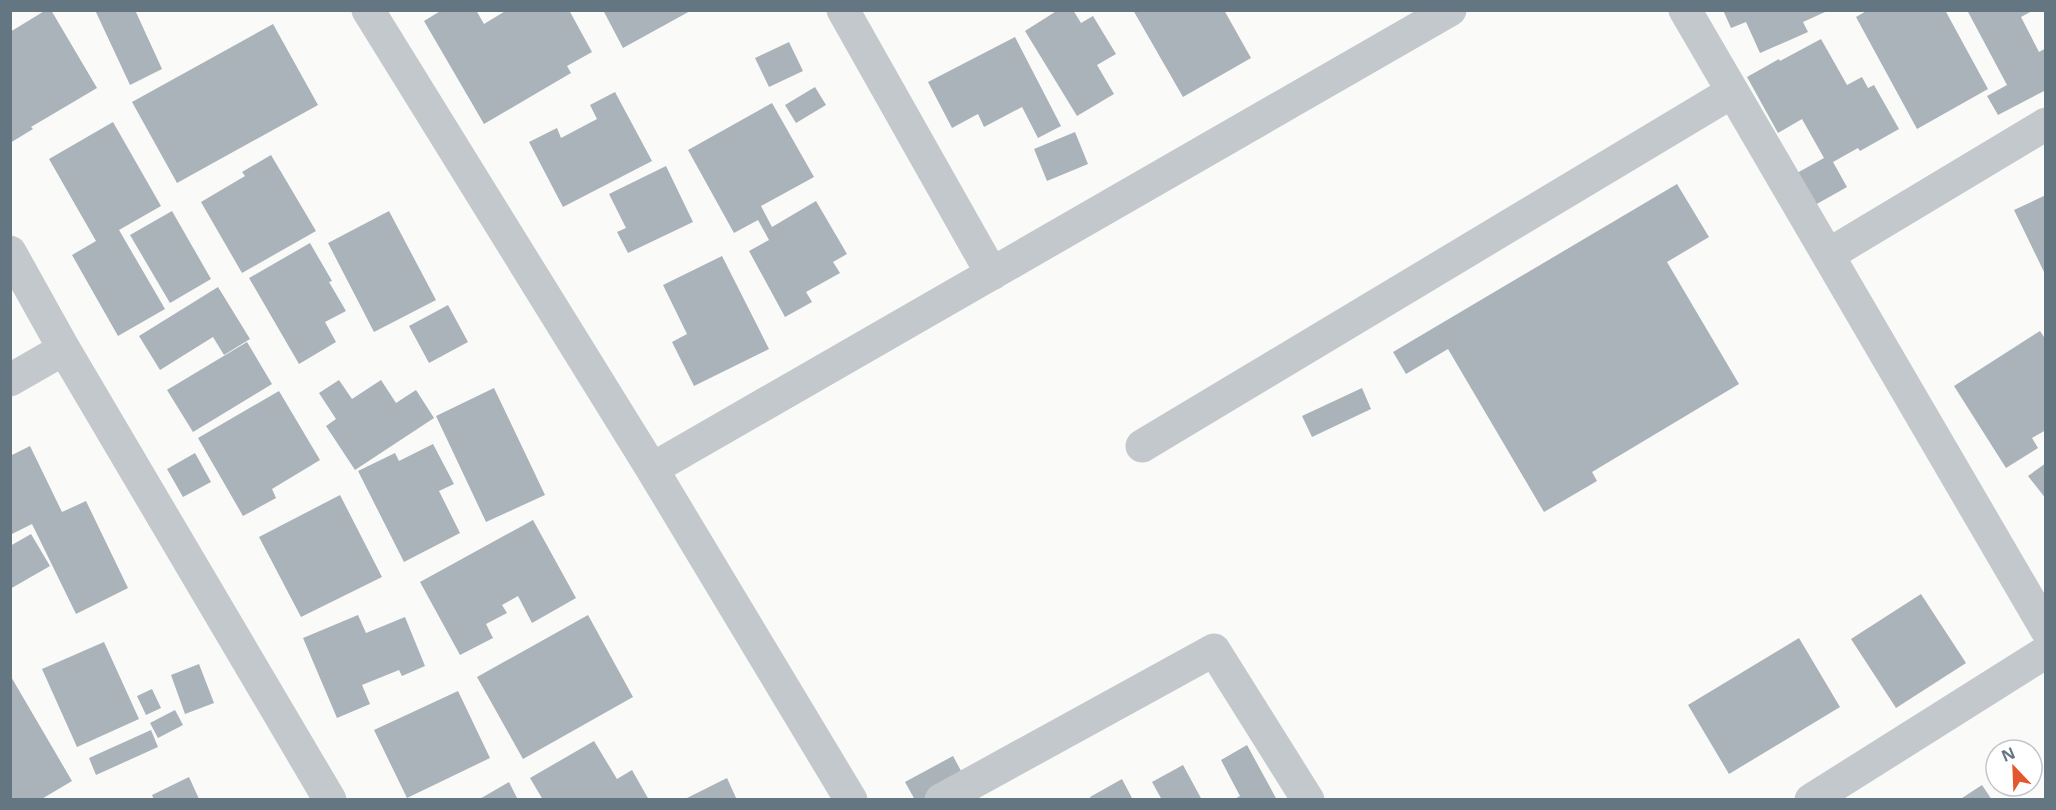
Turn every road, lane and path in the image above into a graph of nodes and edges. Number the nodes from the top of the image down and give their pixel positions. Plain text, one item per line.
1 (368, 10) edge
2 (843, 10) edge
3 (1450, 10) edge
4 (1685, 10) edge
5 (1732, 92) junction
6 (2046, 124) edge
7 (10, 252) edge
8 (1828, 255) junction
9 (992, 274) junction
10 (64, 349) junction
11 (10, 380) edge
12 (1142, 446) dead end
13 (652, 469) junction
14 (2046, 629) edge
15 (2046, 652) edge
16 (330, 800) edge
17 (851, 800) edge
18 (941, 800) edge
19 (1308, 800) edge
20 (1811, 800) edge

1 - 13 street
2 - 9 street
3 - 9 street
4 - 5 street
5 - 8 street
5 - 12 street
6 - 8 street
7 - 10 street
8 - 14 street
9 - 13 street
10 - 11 street
10 - 16 street
13 - 17 street
15 - 20 street
18 - 19 street

